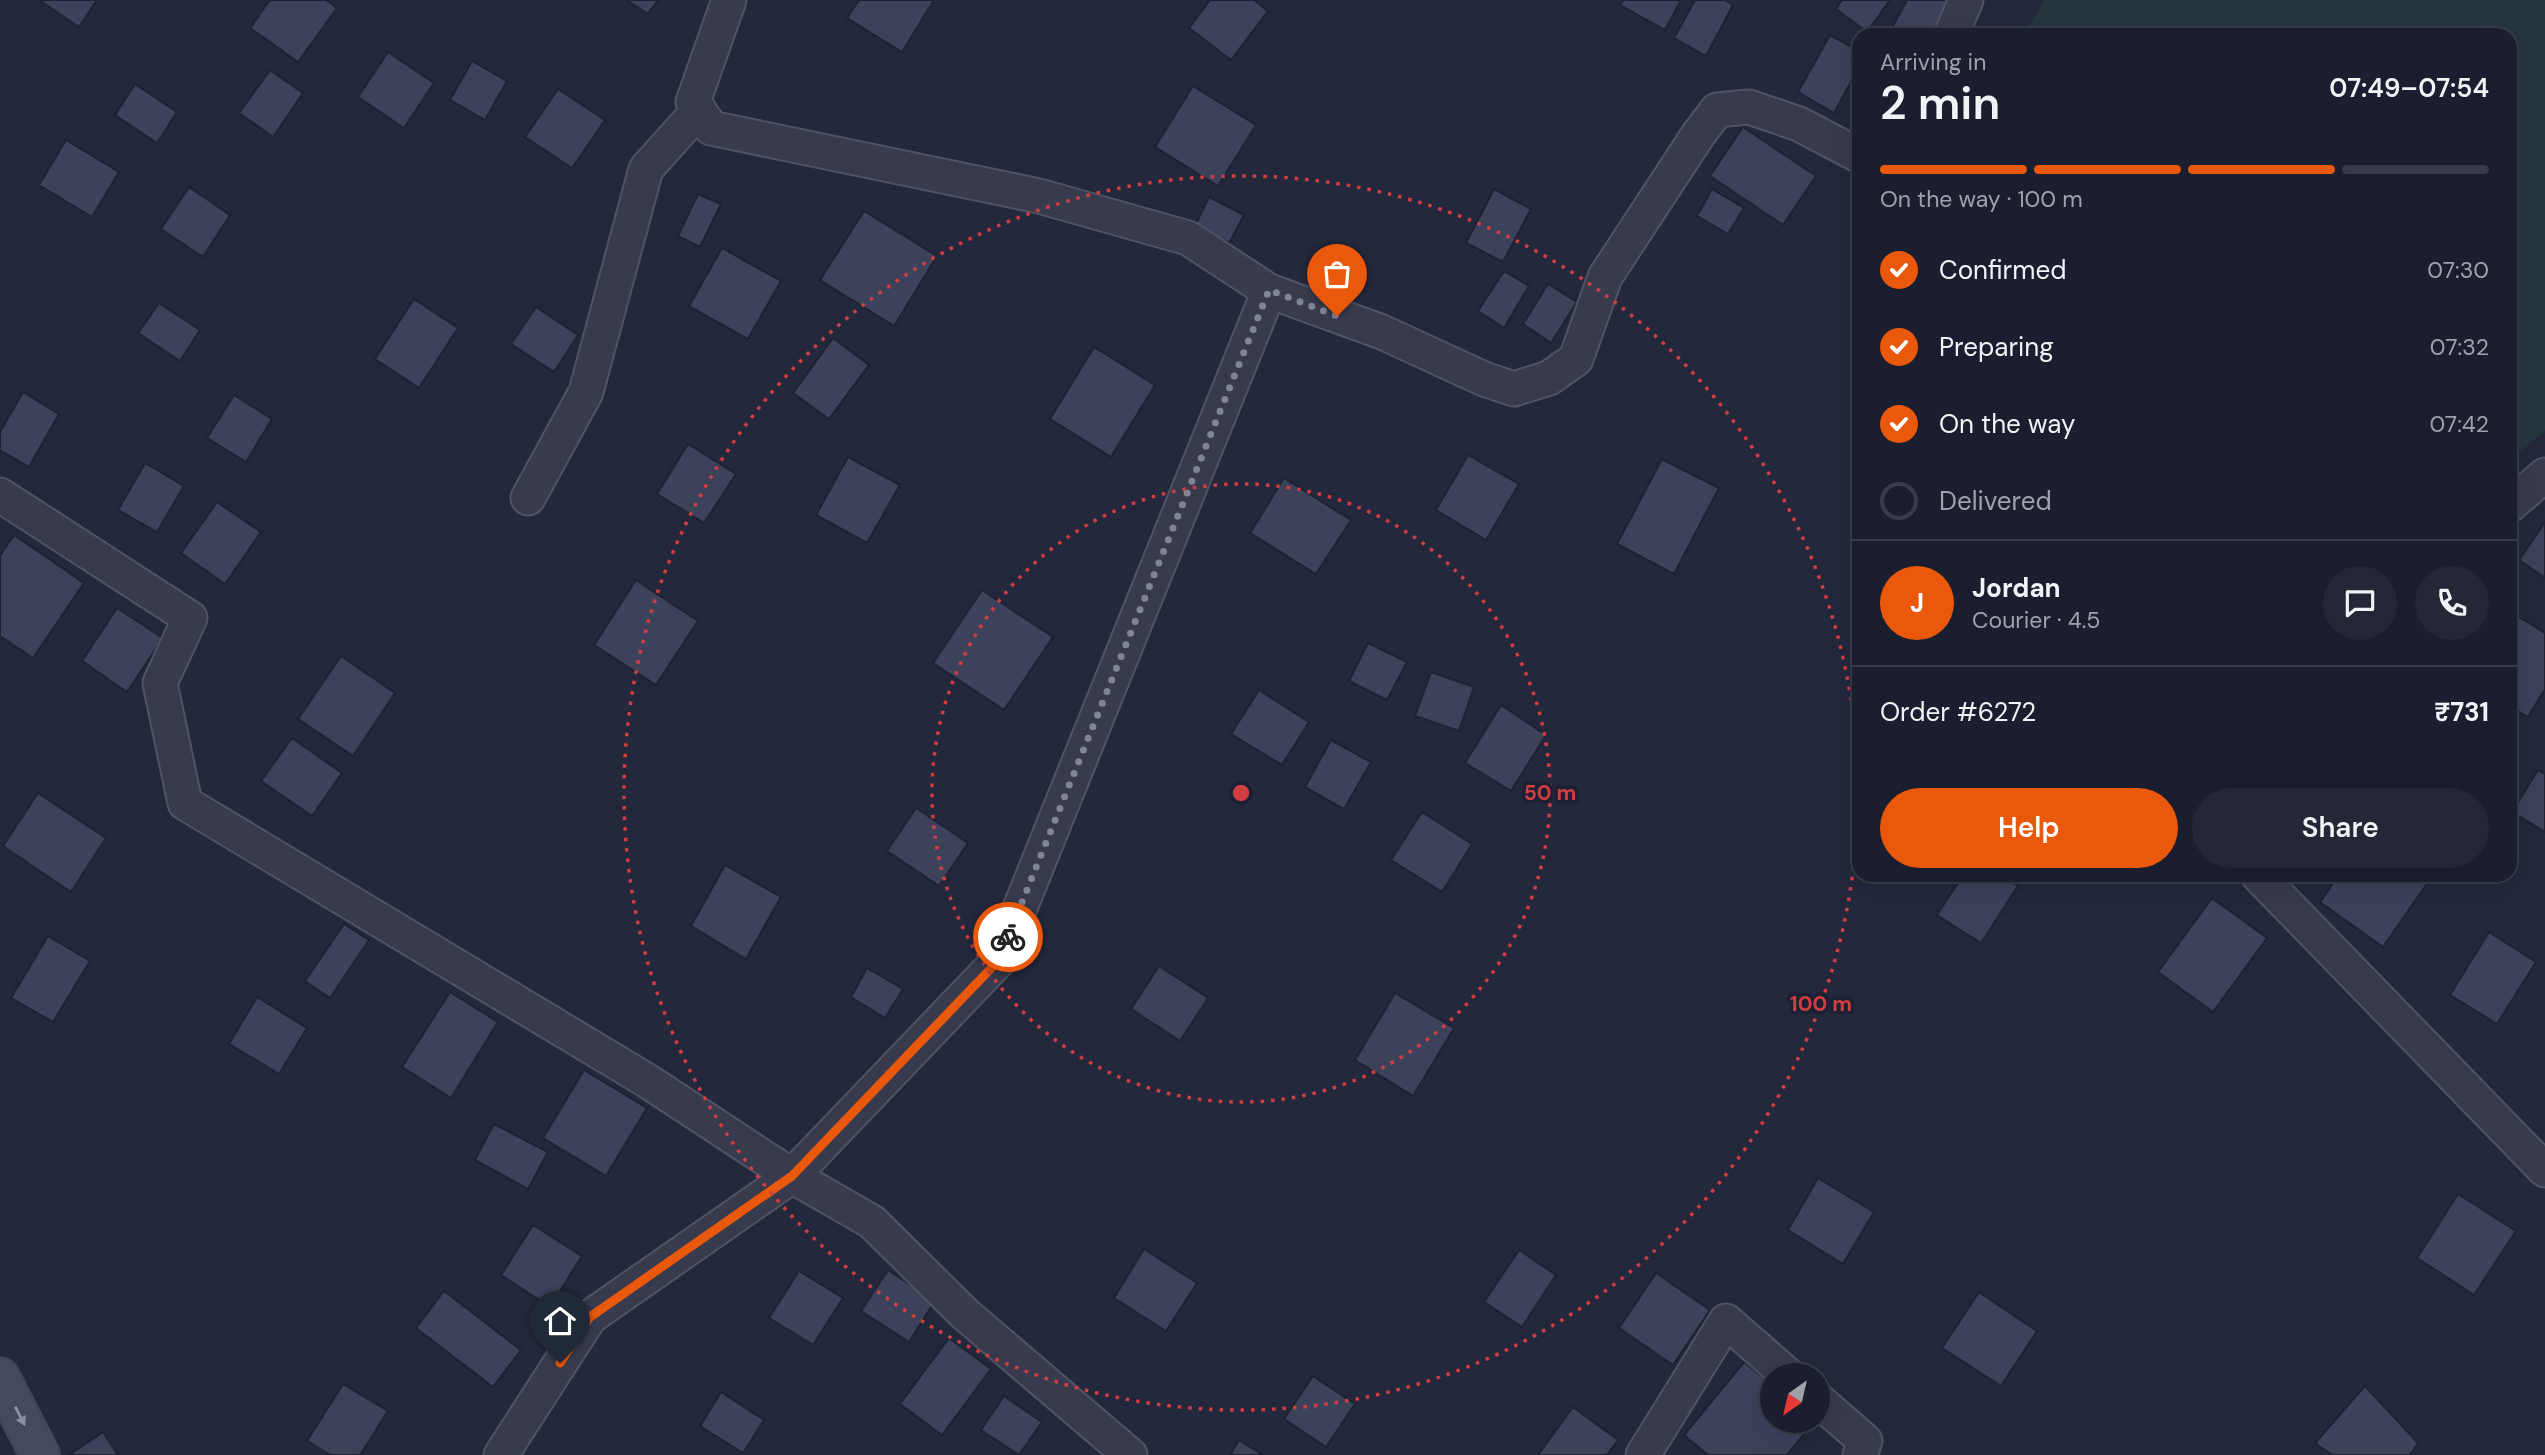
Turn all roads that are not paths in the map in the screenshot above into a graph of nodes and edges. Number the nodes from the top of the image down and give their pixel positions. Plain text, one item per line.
1 (729, 0) edge
2 (1966, 0) edge
3 (1954, 28) edge
4 (699, 110) junction
5 (1852, 152) edge
6 (1269, 290) junction
7 (2545, 475) edge
8 (0, 495) edge
9 (528, 498) dead end
10 (2517, 499) edge
11 (2265, 882) edge
12 (2545, 1170) edge
13 (792, 1176) junction
14 (1774, 1363) edge
15 (0, 1377) edge
16 (1830, 1411) edge
17 (40, 1455) edge
18 (501, 1455) edge
19 (1130, 1455) edge
20 (1643, 1455) edge
21 (1860, 1455) edge

1 - 4 street
2 - 3 street
4 - 6 street
4 - 9 street
5 - 6 street
6 - 13 street
7 - 10 street
8 - 13 street
11 - 12 street
13 - 18 street
13 - 19 street
14 - 20 street
15 -> 17 street
16 - 21 street

